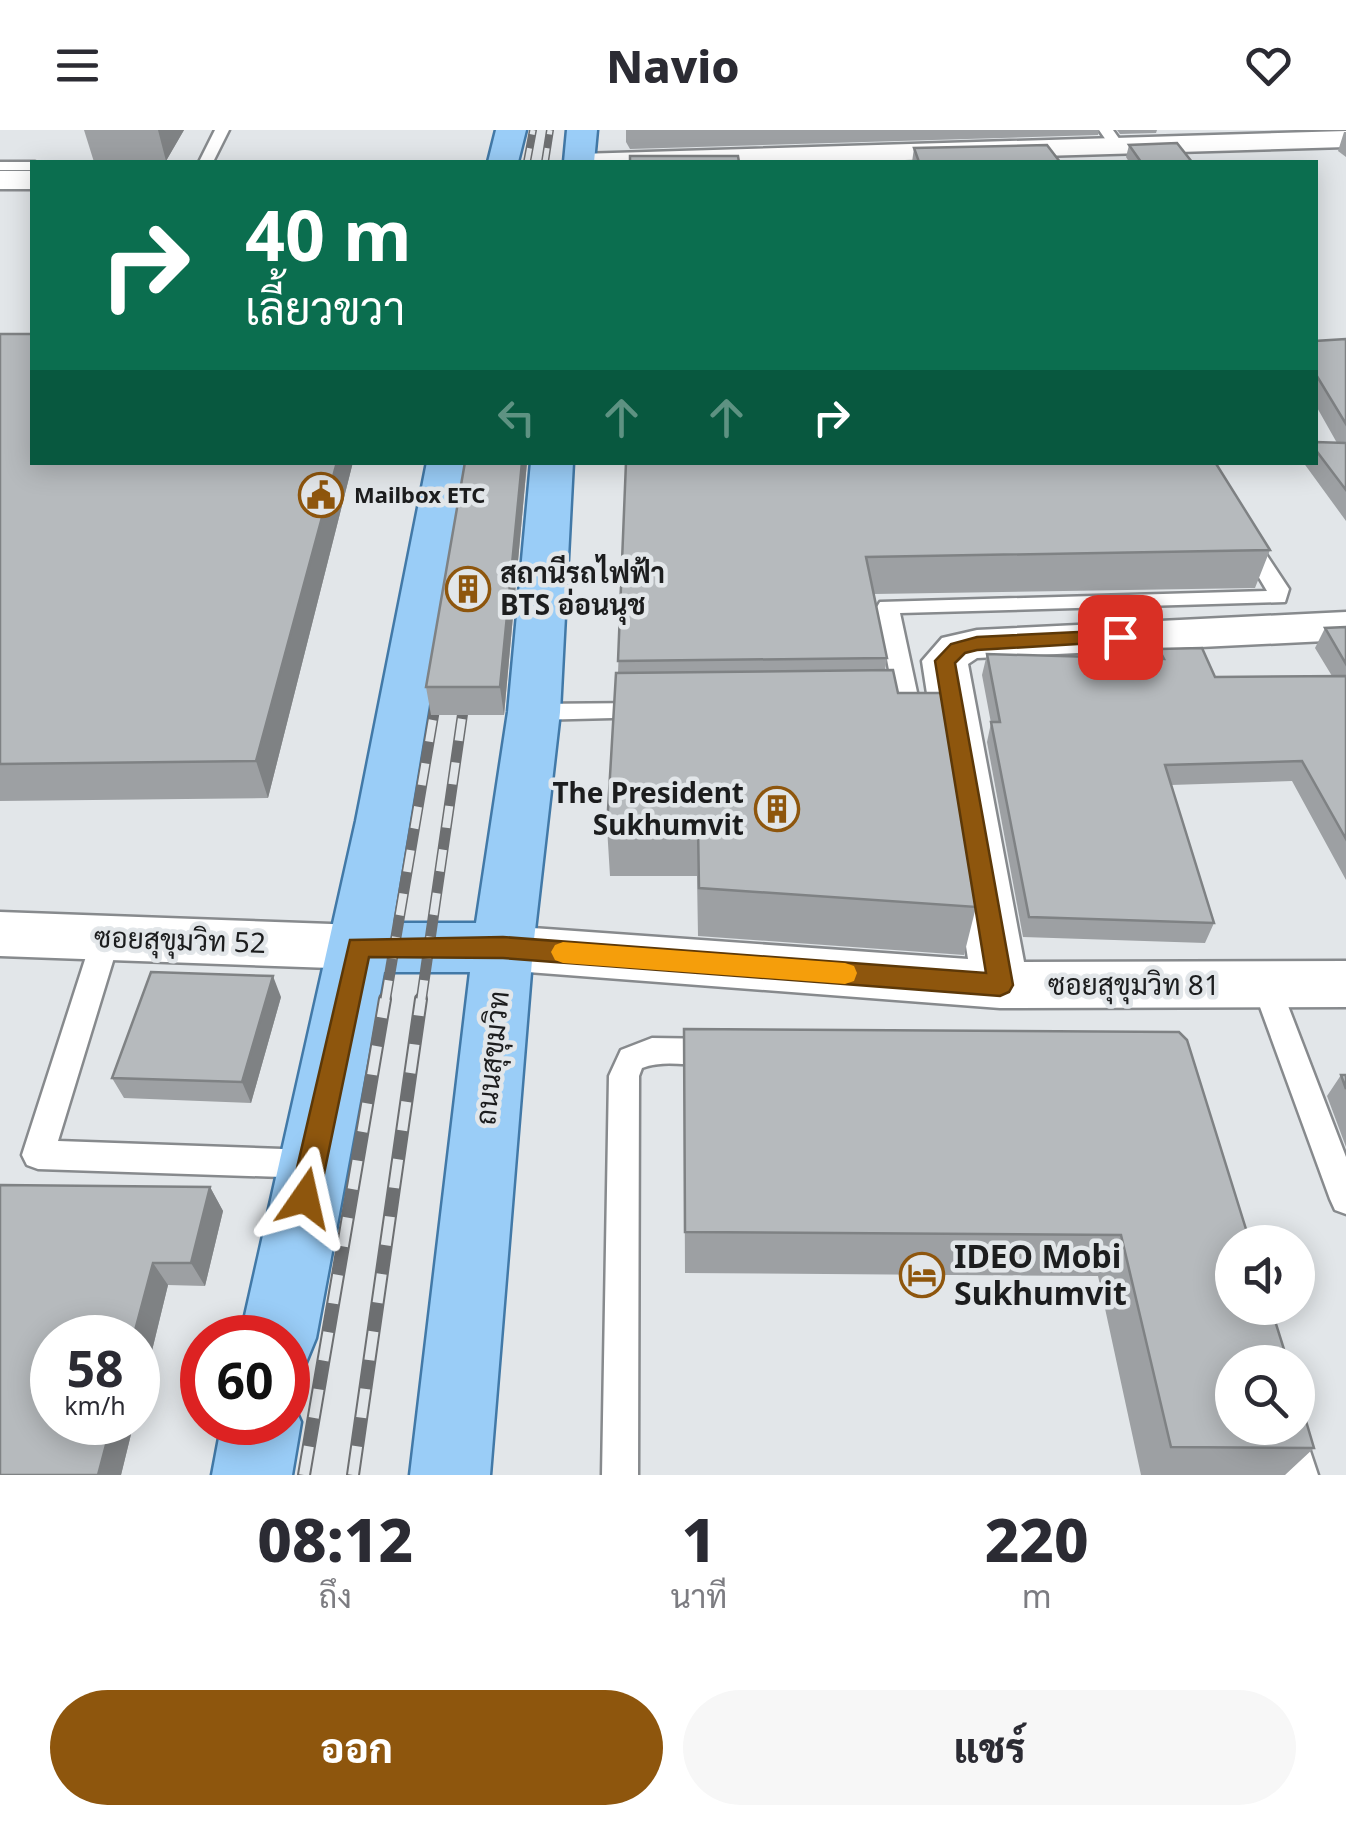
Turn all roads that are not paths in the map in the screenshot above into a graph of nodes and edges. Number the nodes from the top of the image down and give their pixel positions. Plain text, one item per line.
1 (222, 130) edge
2 (511, 130) edge
3 (582, 130) edge
4 (1224, 136) edge
5 (1112, 138) edge
6 (1346, 139) edge
7 (207, 160) edge
8 (504, 160) edge
9 (579, 160) edge
10 (623, 160) edge
11 (0, 166) edge
12 (30, 166) edge
13 (0, 180) edge
14 (30, 180) edge
15 (447, 465) edge
16 (552, 465) edge
17 (1228, 511) edge
18 (1289, 612) junction
19 (1346, 626) edge
20 (866, 709) edge
21 (659, 711) edge
22 (534, 712) junction
23 (0, 934) edge
24 (106, 938) junction
25 (359, 947) junction
26 (503, 948) junction
27 (1346, 984) edge
28 (1000, 985) junction
29 (1266, 985) junction
30 (750, 1052) edge
31 (312, 1164) junction
32 (1346, 1199) edge
33 (282, 1315) edge
34 (258, 1445) edge
35 (1291, 1445) edge
36 (252, 1475) edge
37 (450, 1475) edge
38 (620, 1475) edge
39 (1300, 1475) edge

1 - 7 lane
2 - 8 main road
3 - 9 main road
4 - 5 street
4 - 6 street
5 - 10 street
11 - 12 lane
13 - 14 street
15 - 25 main road
16 - 22 main road, ถนนสุขุมวิท
17 - 18 lane
18 - 19 street
18 - 20 lane
18 - 28 street
21 - 22 lane
22 - 26 main road, ถนนสุขุมวิท
23 - 24 street, ซอยสุขุมวิท 52
24 - 25 street, ซอยสุขุมวิท 52
24 - 31 lane
25 - 26 main road
25 - 31 main road
26 - 28 street, ซอยสุขุมวิท 81
26 - 37 main road, ถนนสุขุมวิท
27 - 29 street, ซอยสุขุมวิท 81
28 - 29 street, ซอยสุขุมวิท 81
29 - 32 lane
30 - 38 lane
31 - 33 main road
34 - 36 main road
35 - 39 lane

